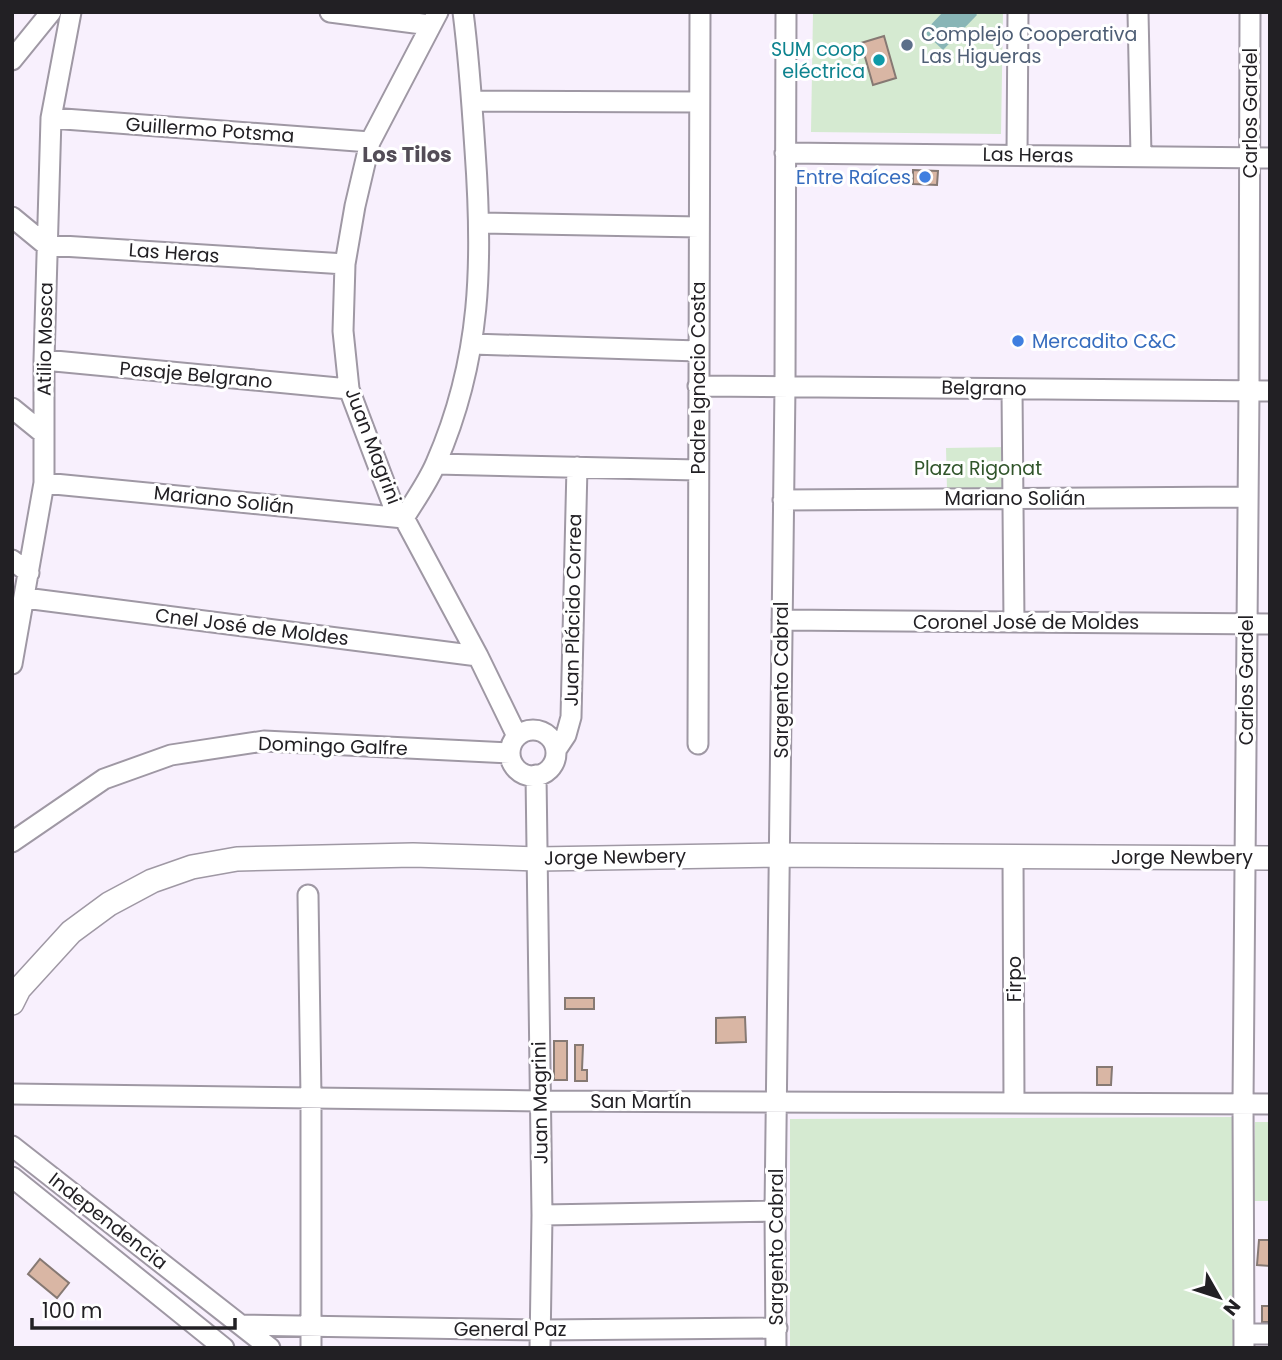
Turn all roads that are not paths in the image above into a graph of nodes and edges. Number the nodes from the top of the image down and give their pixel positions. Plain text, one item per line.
1 (51, 12) edge
2 (71, 12) edge
3 (330, 12) edge
4 (463, 12) edge
5 (700, 12) edge
6 (786, 12) edge
7 (1018, 12) edge
8 (1138, 12) edge
9 (1250, 12) edge
10 (434, 19) edge
11 (12, 60) edge
12 (472, 101) junction
13 (699, 102) junction
14 (51, 118) junction
15 (370, 142) junction
16 (785, 153) junction
17 (1017, 155) junction
18 (1141, 156) junction
19 (1249, 158) junction
20 (1270, 158) edge
21 (12, 217) edge
22 (480, 223) junction
23 (699, 227) junction
24 (46, 245) junction
25 (345, 264) junction
26 (472, 344) junction
27 (698, 351) junction
28 (44, 360) junction
29 (698, 386) junction
30 (785, 386) junction
31 (1012, 388) junction
32 (349, 389) junction
33 (1249, 391) junction
34 (1270, 391) edge
35 (12, 408) edge
36 (44, 433) junction
37 (436, 464) junction
38 (577, 467) junction
39 (697, 470) junction
40 (44, 482) junction
41 (1247, 497) junction
42 (1012, 498) junction
43 (783, 500) junction
44 (404, 518) junction
45 (12, 560) edge
46 (29, 573) junction
47 (25, 598) junction
48 (782, 620) junction
49 (1014, 622) junction
50 (1246, 624) junction
51 (1270, 625) edge
52 (478, 656) junction
53 (12, 664) edge
54 (698, 744) dead end
55 (513, 745) junction
56 (556, 750) junction
57 (536, 775) junction
58 (13, 842) edge
59 (780, 855) junction
60 (1013, 856) junction
61 (1244, 858) junction
62 (1270, 858) edge
63 (538, 859) junction
64 (308, 895) dead end
65 (12, 1003) edge
66 (12, 1094) edge
67 (311, 1097) junction
68 (540, 1101) junction
69 (776, 1102) junction
70 (1014, 1102) junction
71 (1243, 1104) junction
72 (1270, 1104) edge
73 (12, 1146) edge
74 (12, 1177) edge
75 (775, 1211) junction
76 (542, 1215) junction
77 (243, 1325) junction
78 (310, 1327) junction
79 (776, 1338) edge
80 (1258, 1338) edge
81 (540, 1339) edge
82 (224, 1348) edge
83 (270, 1348) edge
84 (311, 1348) edge

1 - 11 street
2 - 14 street, Atilio Mosca
3 - 10 street
4 - 12 street, Juan Magrini
5 - 13 street, Padre Ignacio Costa
6 - 16 street, Sargento Cabral
7 - 17 street
8 - 18 street
9 - 19 street, Carlos Gardel
10 - 15 street, Juan Magrini
12 - 13 street
12 - 22 street, Juan Magrini
13 - 23 street, Padre Ignacio Costa
14 - 15 street, Guillermo Potsma
14 - 24 street, Atilio Mosca
15 - 25 street, Juan Magrini
16 - 17 street, Las Heras
16 - 30 street, Sargento Cabral
17 - 18 street, Las Heras
18 - 19 street, Las Heras
19 - 20 street, Las Heras
19 - 33 street, Carlos Gardel
21 - 24 street
22 - 23 street
22 - 26 street, Juan Magrini
23 - 27 street, Padre Ignacio Costa
24 - 25 street, Las Heras
24 - 28 street, Atilio Mosca
25 - 32 street, Juan Magrini
26 - 27 street
26 - 37 street, Juan Magrini
27 - 29 street, Padre Ignacio Costa
28 - 32 street, Pasaje Belgrano
28 - 36 street, Atilio Mosca
29 - 30 street, Belgrano
29 - 39 street, Padre Ignacio Costa
30 - 31 street, Belgrano
30 - 43 street, Sargento Cabral
31 - 33 street, Belgrano
31 - 42 street
32 - 44 street, Juan Magrini
33 - 34 street, Belgrano
33 - 41 street, Carlos Gardel
35 - 36 street
36 - 40 street, Atilio Mosca
37 - 38 street
37 - 44 street, Juan Magrini
38 - 39 street
38 - 56 street, Juan Plácido Correa
39 - 54 street, Padre Ignacio Costa
40 - 44 street, Mariano Solián
40 - 46 street, Atilio Mosca
41 - 42 street, Mariano Solián
41 - 50 street, Carlos Gardel
42 - 43 street, Mariano Solián
42 - 49 street
43 - 48 street, Sargento Cabral
44 - 52 street, Juan Magrini
45 - 46 street
46 - 47 street, Atilio Mosca
47 - 52 street, Cnel José de Moldes
47 - 53 street, Atilio Mosca
48 - 49 street, Coronel José de Moldes
48 - 59 street, Sargento Cabral
49 - 50 street, Coronel José de Moldes
50 - 51 street, Coronel José de Moldes
50 - 61 street, Carlos Gardel
52 - 55 street, Juan Magrini
55 - 56 street
55 - 57 street
55 - 58 street, Domingo Galfre
56 - 57 street
57 - 63 street, Juan Magrini
59 - 60 main road, Jorge Newbery
59 - 63 main road, Jorge Newbery
59 - 69 street, Sargento Cabral
60 - 61 main road, Jorge Newbery
60 - 70 street, Firpo
61 - 62 main road, Jorge Newbery
61 - 71 street, Carlos Gardel
63 - 65 main road, Jorge Newbery
63 - 68 street, Juan Magrini
64 - 67 street
66 - 67 street, San Martín
67 - 68 street, San Martín
67 - 78 street
68 - 69 street, San Martín
68 - 76 street, Juan Magrini
69 - 70 street, San Martín
69 - 75 street, Sargento Cabral
70 - 71 street, San Martín
71 - 72 street, San Martín
71 - 80 street, Carlos Gardel
73 - 77 street, Independencia
74 - 82 street
75 - 76 street
75 - 79 street, Sargento Cabral
76 - 81 street, Juan Magrini
77 - 78 street, General Paz
77 - 83 street, Independencia
78 - 81 street, General Paz
78 - 84 street
79 - 81 street, General Paz

